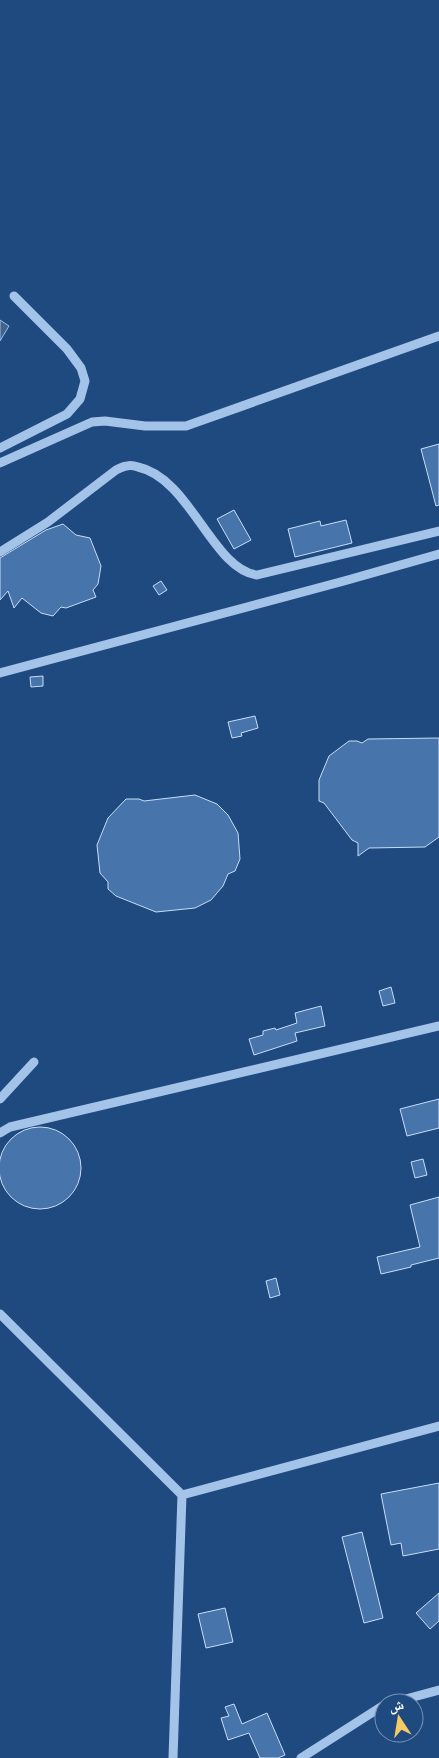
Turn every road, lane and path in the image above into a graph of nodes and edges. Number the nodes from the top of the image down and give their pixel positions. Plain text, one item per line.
1 (14, 296) dead end
2 (439, 336) edge
3 (0, 448) edge
4 (0, 463) edge
5 (439, 531) edge
6 (0, 552) edge
7 (439, 554) edge
8 (0, 673) edge
9 (439, 1026) edge
10 (34, 1062) dead end
11 (0, 1099) edge
12 (0, 1133) edge
13 (0, 1314) edge
14 (439, 1426) edge
15 (182, 1495) junction
16 (439, 1690) edge
17 (424, 1694) edge
18 (374, 1711) edge
19 (173, 1758) edge
20 (301, 1758) edge

1 - 3 lane
2 - 4 lane
5 - 6 lane
7 - 8 lane
9 - 12 lane
10 - 11 lane
13 - 15 lane
14 - 15 lane
15 - 19 lane
16 - 17 lane
18 - 20 lane

